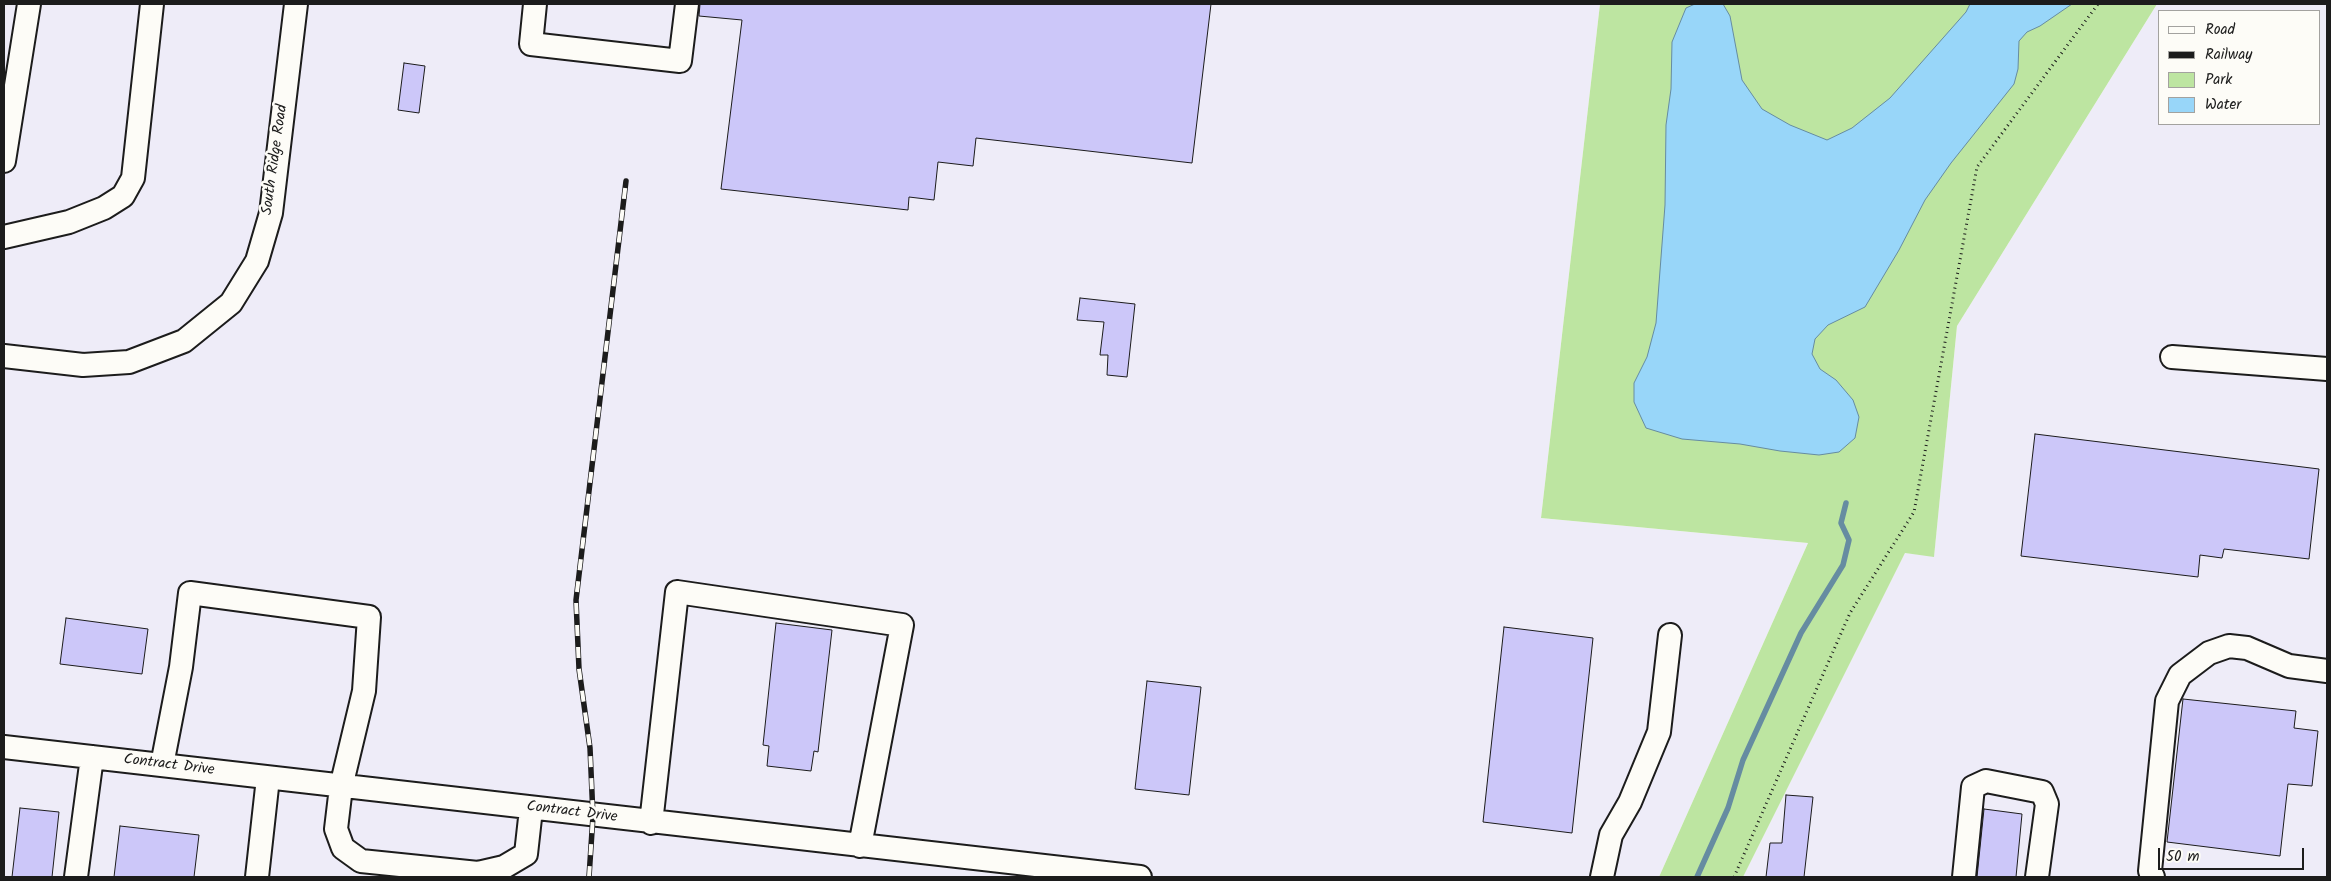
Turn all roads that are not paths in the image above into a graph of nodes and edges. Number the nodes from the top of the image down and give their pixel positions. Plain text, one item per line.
1 (29, 4) edge
2 (152, 4) edge
3 (296, 4) edge
4 (536, 4) edge
5 (687, 4) edge
6 (4, 161) edge
7 (4, 237) edge
8 (4, 356) edge
9 (2172, 357) dead end
10 (2327, 369) edge
11 (1670, 636) dead end
12 (2327, 671) edge
13 (4, 747) edge
14 (92, 757) junction
15 (162, 765) junction
16 (268, 778) junction
17 (341, 786) junction
18 (531, 809) junction
19 (651, 822) junction
20 (860, 846) junction
21 (986, 869) edge
22 (76, 877) edge
23 (257, 877) edge
24 (1140, 877) edge
25 (1602, 877) edge
26 (1964, 877) edge
27 (2037, 877) edge
28 (2153, 877) edge

1 - 6 street
2 - 7 street
3 - 8 street, South Ridge Road
4 - 5 street
9 - 10 street
11 - 25 street
12 - 28 street
13 - 14 street, Contract Drive
14 - 15 street, Contract Drive
14 - 22 street
15 - 16 street, Contract Drive
15 - 17 street
16 - 17 street, Contract Drive
16 - 23 street
17 - 18 street, Contract Drive
17 - 18 street
18 - 19 street, Contract Drive
19 - 20 street, Contract Drive
19 - 20 street
20 - 21 street, Contract Drive
21 - 24 street, Contract Drive
26 - 27 street

